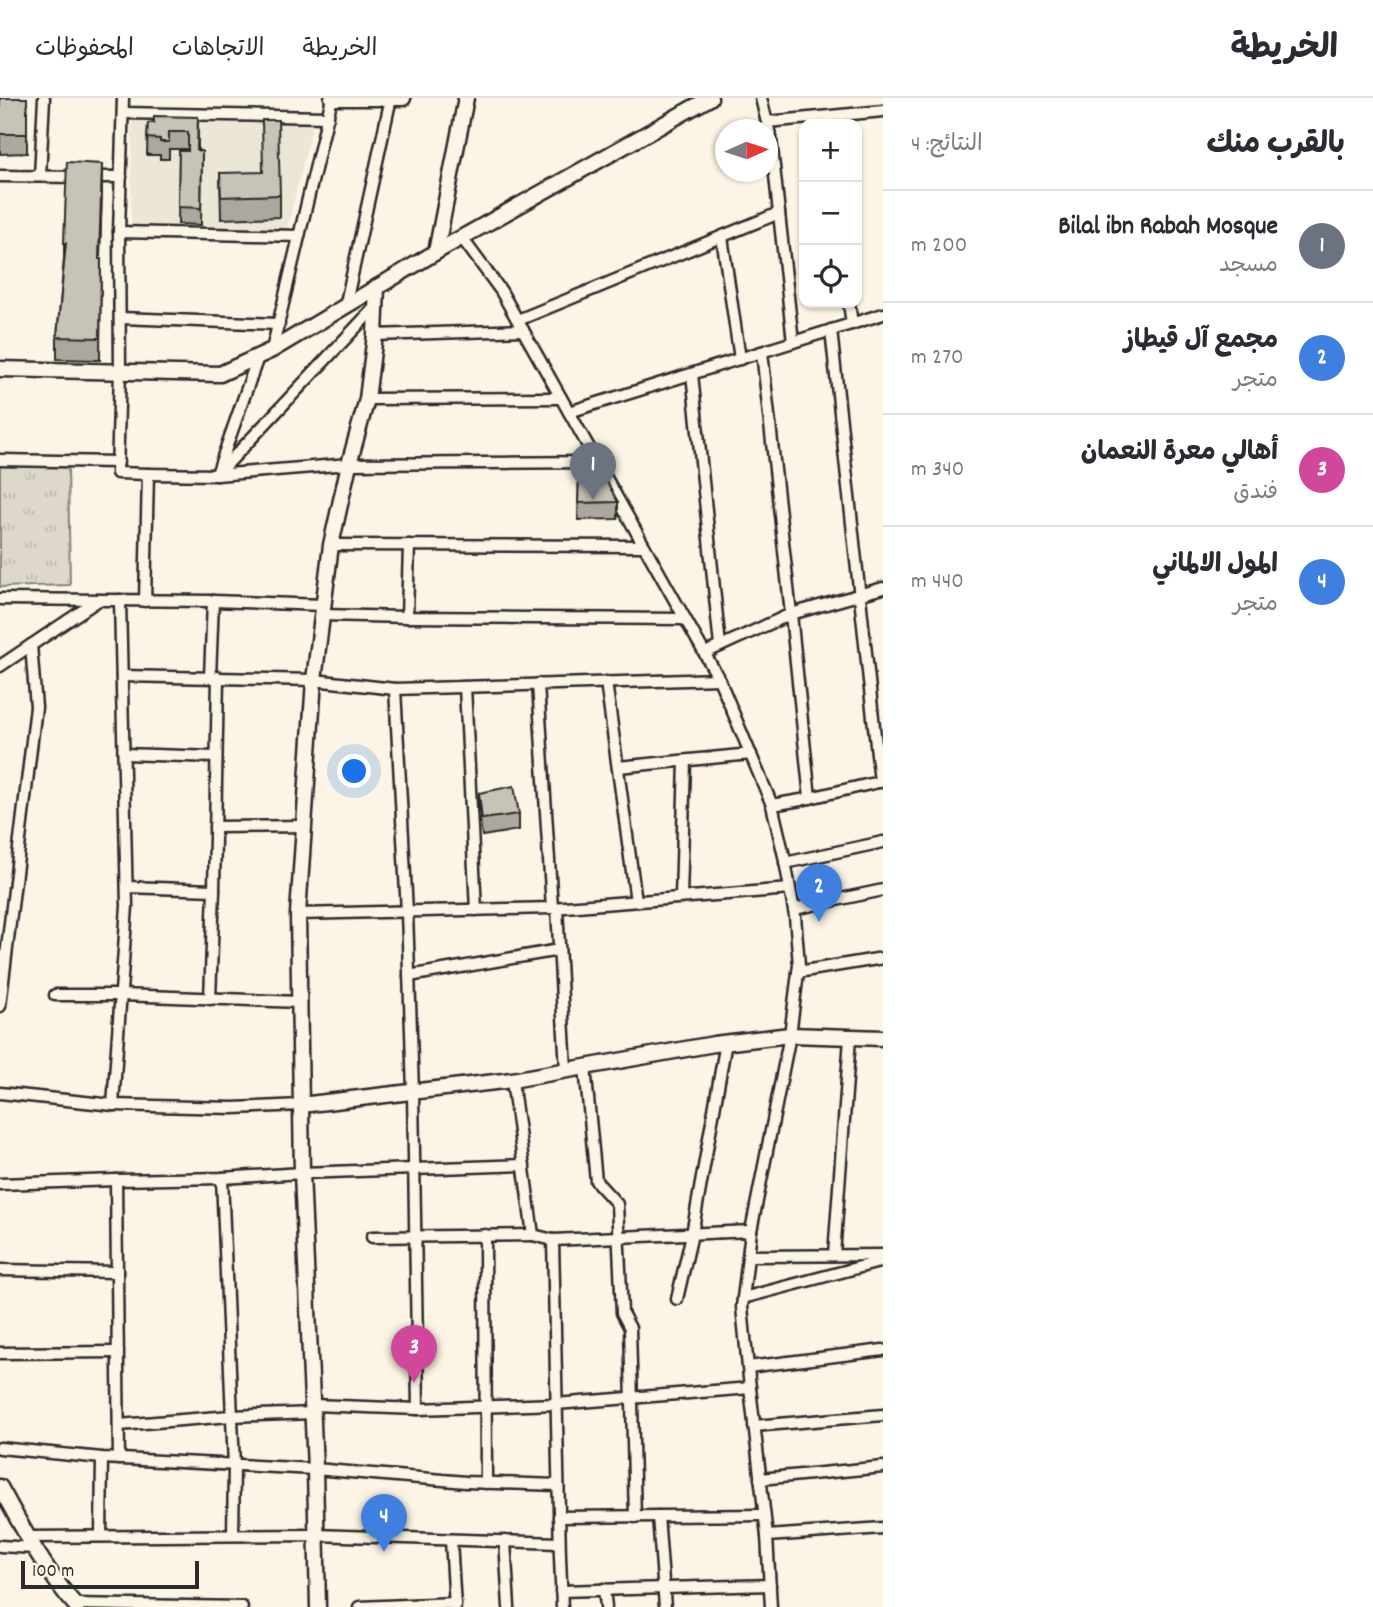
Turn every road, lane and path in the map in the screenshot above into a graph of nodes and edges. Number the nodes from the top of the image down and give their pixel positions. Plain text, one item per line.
1 (44, 98) edge
2 (123, 98) edge
3 (332, 98) edge
4 (395, 98) edge
5 (466, 98) edge
6 (710, 98) edge
7 (761, 98) edge
8 (883, 111) edge
9 (123, 113) junction
10 (328, 117) junction
11 (766, 119) edge
12 (831, 119) edge
13 (799, 121) edge
14 (778, 122) edge
15 (0, 176) edge
16 (40, 176) junction
17 (121, 177) junction
18 (776, 182) edge
19 (779, 213) junction
20 (119, 232) junction
21 (299, 236) junction
22 (722, 237) junction
23 (462, 238) junction
24 (436, 252) junction
25 (377, 287) junction
26 (377, 305) junction
27 (345, 307) junction
28 (850, 308) edge
29 (883, 314) edge
30 (121, 318) junction
31 (279, 324) junction
32 (852, 324) junction
33 (520, 325) junction
34 (831, 330) junction
35 (375, 335) junction
36 (793, 342) junction
37 (272, 350) junction
38 (762, 352) junction
39 (258, 357) junction
40 (740, 359) junction
41 (0, 369) edge
42 (120, 371) junction
43 (692, 374) junction
44 (561, 398) junction
45 (367, 399) junction
46 (569, 412) junction
47 (0, 460) edge
48 (118, 462) junction
49 (596, 462) junction
50 (349, 464) junction
51 (148, 474) junction
52 (216, 475) junction
53 (331, 545) junction
54 (409, 545) junction
55 (644, 546) junction
56 (883, 588) edge
57 (860, 595) junction
58 (0, 600) edge
59 (97, 600) junction
60 (120, 600) junction
61 (145, 601) junction
62 (213, 601) junction
63 (323, 610) junction
64 (791, 614) junction
65 (407, 617) junction
66 (685, 619) junction
67 (31, 645) junction
68 (720, 646) junction
69 (705, 653) junction
70 (0, 666) edge
71 (122, 676) junction
72 (214, 677) junction
73 (719, 679) junction
74 (314, 680) junction
75 (606, 682) junction
76 (538, 684) junction
77 (465, 687) junction
78 (395, 689) junction
79 (124, 754) junction
80 (751, 754) junction
81 (216, 757) junction
82 (685, 761) junction
83 (618, 767) junction
84 (882, 782) edge
85 (810, 798) junction
86 (772, 805) junction
87 (303, 826) junction
88 (215, 827) junction
89 (883, 842) edge
90 (785, 863) junction
91 (127, 887) junction
92 (790, 888) junction
93 (214, 890) junction
94 (883, 890) edge
95 (681, 897) junction
96 (636, 901) junction
97 (554, 908) junction
98 (794, 909) junction
99 (476, 910) junction
100 (407, 912) junction
101 (298, 914) junction
102 (559, 950) junction
103 (883, 958) edge
104 (798, 972) junction
105 (409, 976) junction
106 (55, 995) dead end
107 (121, 995) junction
108 (210, 999) junction
109 (300, 1002) junction
110 (0, 1006) edge
111 (790, 1035) junction
112 (850, 1038) junction
113 (883, 1038) edge
114 (726, 1042) junction
115 (585, 1067) junction
116 (566, 1070) junction
117 (512, 1080) junction
118 (413, 1092) junction
119 (0, 1093) edge
120 (113, 1105) junction
121 (301, 1105) junction
122 (524, 1165) junction
123 (414, 1168) junction
124 (302, 1173) junction
125 (222, 1178) junction
126 (116, 1180) junction
127 (0, 1184) edge
128 (751, 1231) junction
129 (692, 1234) junction
130 (485, 1235) junction
131 (534, 1235) junction
132 (415, 1236) junction
133 (372, 1237) dead end
134 (620, 1237) junction
135 (553, 1240) junction
136 (835, 1255) junction
137 (883, 1255) edge
138 (748, 1256) junction
139 (883, 1261) edge
140 (0, 1270) edge
141 (117, 1272) junction
142 (743, 1298) junction
143 (677, 1299) dead end
144 (883, 1350) edge
145 (118, 1352) junction
146 (0, 1353) edge
147 (748, 1367) junction
148 (750, 1388) junction
149 (632, 1398) junction
150 (556, 1404) junction
151 (486, 1406) junction
152 (313, 1409) junction
153 (418, 1409) junction
154 (883, 1415) edge
155 (231, 1416) junction
156 (119, 1425) junction
157 (754, 1426) junction
158 (0, 1448) edge
159 (102, 1458) junction
160 (119, 1459) junction
161 (234, 1466) junction
162 (883, 1467) edge
163 (315, 1469) junction
164 (760, 1479) junction
165 (486, 1483) junction
166 (558, 1485) junction
167 (0, 1487) edge
168 (764, 1515) junction
169 (658, 1516) junction
170 (559, 1517) junction
171 (635, 1517) junction
172 (883, 1528) edge
173 (233, 1535) junction
174 (315, 1535) junction
175 (101, 1536) junction
176 (767, 1536) junction
177 (451, 1540) junction
178 (505, 1541) junction
179 (30, 1542) junction
180 (559, 1543) junction
181 (0, 1546) edge
182 (770, 1584) junction
183 (663, 1588) junction
184 (604, 1590) junction
185 (561, 1591) junction
186 (76, 1605) edge
187 (455, 1605) edge
188 (390, 1606) edge
189 (242, 1607) edge
190 (318, 1607) edge
191 (359, 1607) edge
192 (509, 1607) edge
193 (562, 1607) edge
194 (606, 1607) edge
195 (665, 1607) edge
196 (771, 1607) edge

1 - 16 street
2 - 9 street
3 - 4 street
3 - 10 street
4 - 27 street
5 - 24 street
6 - 23 street
7 - 11 street
8 - 12 street
9 - 10 street
9 - 17 street
10 - 21 street
13 - 14 street
15 - 16 street
16 - 17 street
17 - 20 street
18 - 19 street
19 - 22 street
19 - 36 street
20 - 21 street
20 - 30 street
21 - 31 street
22 - 33 street
22 - 40 street
23 - 24 street
23 - 33 street
24 - 25 street
25 - 26 street
25 - 27 street
26 - 35 street
26 - 52 street
27 - 37 street
28 - 32 street
29 - 32 street
30 - 31 street
30 - 42 street
31 - 37 street
32 - 34 street
33 - 35 street
33 - 44 street
34 - 36 street
34 - 57 street
35 - 45 street
36 - 38 street
37 - 39 street
38 - 40 street
38 - 64 street
39 - 42 street
39 - 52 street
40 - 43 street
41 - 42 street
42 - 48 street
43 - 46 street
43 - 68 street
44 - 45 street
44 - 46 street
45 - 50 street
46 - 49 street
47 - 48 street
48 - 51 street
49 - 50 street
49 - 55 street
50 - 52 street
50 - 53 street
51 - 52 street
51 - 61 street
53 - 54 street
53 - 63 street
54 - 55 street
54 - 65 street
55 - 66 street
56 - 57 street
57 - 64 street
57 - 84 street
58 - 59 street
59 - 60 street
59 - 67 street
60 - 61 street
60 - 71 street
61 - 62 street
62 - 63 street
62 - 72 street
63 - 65 street
63 - 74 street
64 - 68 street
64 - 85 street
65 - 66 street
66 - 69 street
67 - 70 street
67 - 110 street
68 - 69 street
69 - 73 street
71 - 72 street
71 - 79 street
72 - 74 street
72 - 81 street
73 - 75 street
73 - 80 street
74 - 78 street
74 - 87 street
75 - 76 street
75 - 83 street
76 - 77 street
76 - 97 street
77 - 78 street
77 - 99 street
78 - 100 street
79 - 81 street
79 - 91 street
80 - 82 street
80 - 86 street
81 - 88 street
82 - 83 street
82 - 95 street
83 - 96 street
84 - 85 street
85 - 86 street
86 - 90 street
87 - 88 street
87 - 101 street
88 - 93 street
89 - 90 street
90 - 92 street
91 - 93 street
91 - 107 street
92 - 95 street
92 - 98 street
93 - 108 street
94 - 98 street
95 - 96 street
96 - 97 street
97 - 99 street
97 - 102 street
98 - 104 street
99 - 100 street
100 - 101 street
100 - 105 street
101 - 109 street
102 - 105 street
102 - 116 street
103 - 104 street
104 - 111 street
105 - 118 street
106 - 107 street
107 - 108 street
107 - 120 street
108 - 109 street
109 - 121 street
111 - 112 street
111 - 114 street
111 - 128 street
112 - 113 street
112 - 136 street
114 - 115 street
114 - 129 street
115 - 116 street
115 - 134 street
116 - 117 street
117 - 118 street
117 - 122 street
118 - 121 street
118 - 123 street
119 - 120 street
120 - 121 street
121 - 124 street
122 - 123 street
122 - 131 street
123 - 124 street
123 - 132 street
124 - 125 street
124 - 152 street
125 - 126 street
125 - 155 street
126 - 127 street
126 - 141 street
128 - 129 street
128 - 138 street
129 - 134 street
129 - 143 street
130 - 131 street
130 - 132 street
130 - 151 street
131 - 135 street
132 - 133 street
132 - 153 street
134 - 135 street
134 - 149 street
135 - 150 street
136 - 137 street
136 - 138 street
138 - 142 street
139 - 142 street
140 - 141 street
141 - 145 street
142 - 147 street
144 - 147 street
145 - 146 street
145 - 156 street
147 - 148 street
148 - 149 street
148 - 157 street
149 - 150 street
149 - 171 street
150 - 151 street
150 - 166 street
151 - 153 street
151 - 165 street
152 - 153 street
152 - 155 street
152 - 163 street
154 - 157 street
155 - 156 street
155 - 161 street
156 - 160 street
157 - 164 street
158 - 159 street
159 - 160 street
159 - 175 street
160 - 161 street
161 - 163 street
161 - 173 street
162 - 164 street
163 - 165 street
163 - 174 street
164 - 168 street
165 - 166 street
166 - 170 street
167 - 179 street
168 - 169 street
168 - 176 street
169 - 171 street
169 - 183 street
170 - 171 street
170 - 180 street
172 - 176 street
173 - 174 street
173 - 175 street
174 - 177 street
174 - 190 street
175 - 179 street
176 - 182 street
177 - 178 street
177 - 187 street
178 - 180 street
178 - 192 street
179 - 181 street
179 - 186 street
180 - 185 street
182 - 183 street
182 - 196 street
183 - 184 street
183 - 195 street
184 - 185 street
184 - 194 street
185 - 193 street
186 - 189 street
187 - 188 street
188 - 191 street

